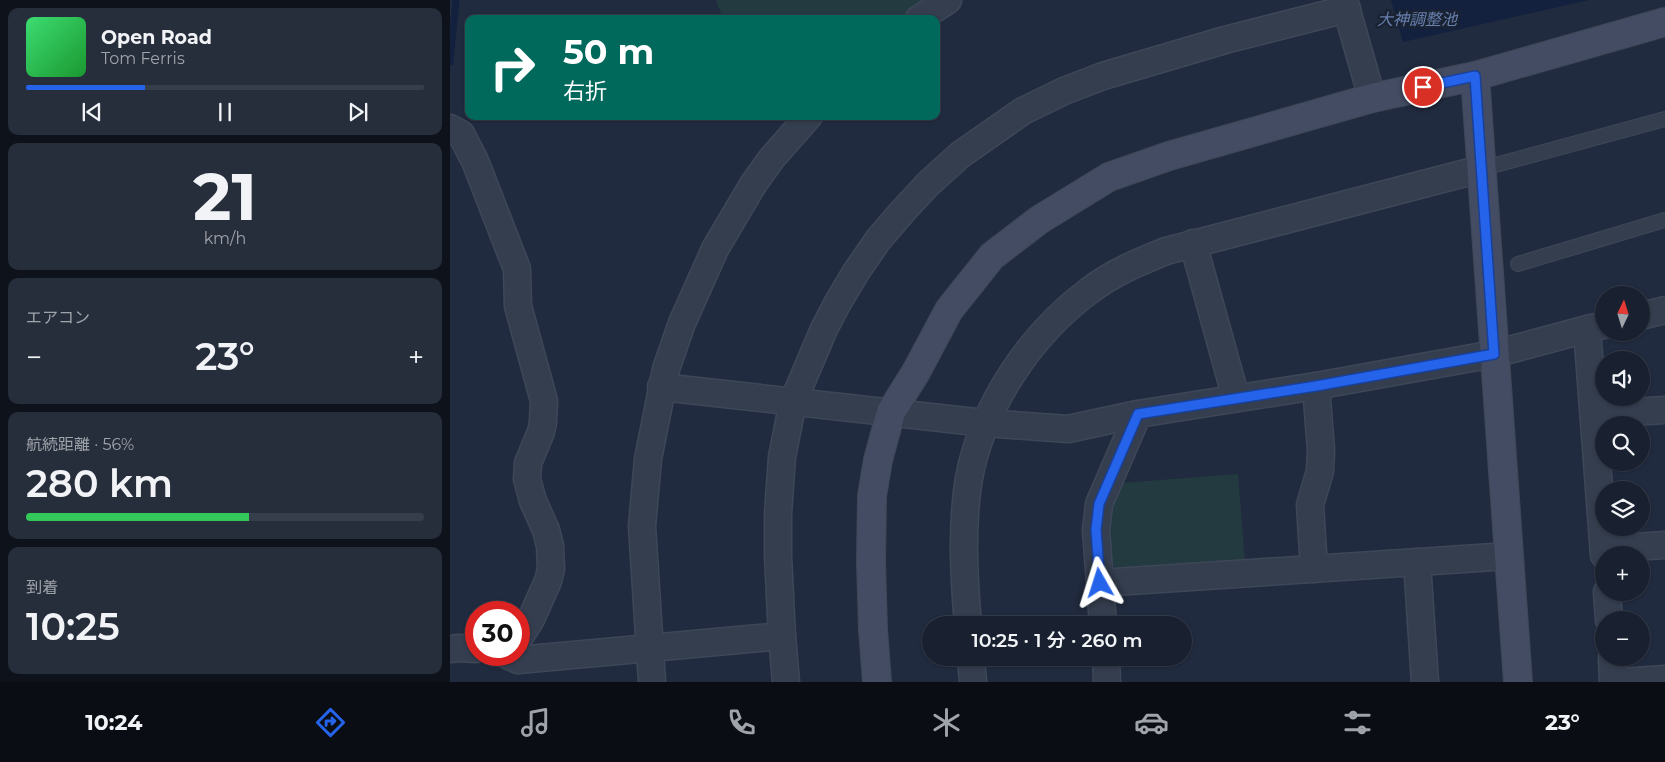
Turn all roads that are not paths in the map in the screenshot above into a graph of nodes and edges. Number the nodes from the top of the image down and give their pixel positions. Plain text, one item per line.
1 (948, 0) edge
2 (1345, 4) edge
3 (925, 15) edge
4 (1665, 22) edge
5 (1475, 76) junction
6 (1372, 98) junction
7 (1665, 119) edge
8 (805, 120) edge
9 (450, 128) edge
10 (1481, 169) junction
11 (1665, 220) edge
12 (1193, 243) junction
13 (1518, 264) dead end
14 (1665, 310) edge
15 (1650, 314) edge
16 (1595, 327) edge
17 (1596, 341) edge
18 (1494, 354) junction
19 (1316, 386) junction
20 (662, 387) junction
21 (1236, 398) junction
22 (793, 402) junction
23 (1665, 410) edge
24 (891, 412) junction
25 (1138, 414) junction
26 (1594, 414) junction
27 (985, 423) junction
28 (1665, 545) edge
29 (1604, 546) edge
30 (1650, 547) edge
31 (1509, 556) junction
32 (1417, 562) junction
33 (1314, 569) junction
34 (1100, 583) junction
35 (968, 616) edge
36 (1102, 616) edge
37 (530, 623) edge
38 (782, 636) junction
39 (465, 648) edge
40 (450, 649) edge
41 (649, 649) junction
42 (530, 657) edge
43 (972, 666) edge
44 (1107, 666) edge
45 (1612, 666) edge
46 (1665, 679) edge
47 (652, 682) edge
48 (786, 682) edge
49 (877, 682) edge
50 (973, 682) edge
51 (1108, 682) edge
52 (1425, 682) edge
53 (1518, 682) edge
54 (1613, 682) edge
55 (1620, 682) edge

1 - 3 street
2 - 6 street
2 - 22 street
4 - 5 street
5 - 6 street
5 - 10 street
6 - 24 street
7 - 10 lane
8 - 20 street
9 - 37 street
10 - 12 street
10 - 18 street
11 - 13 lane
12 - 21 street
12 - 27 street
14 - 15 street
16 - 18 street
17 - 26 street
18 - 19 street
18 - 31 street
19 - 21 street
19 - 33 street
20 - 22 street
20 - 41 street
21 - 25 street
22 - 24 street
22 - 38 street
23 - 26 street
24 - 27 street
24 - 49 street
25 - 27 street
25 - 34 street
26 - 29 street
27 - 35 street
28 - 30 street
31 - 32 street
31 - 53 street
32 - 33 street
32 - 52 street
33 - 34 street
34 - 36 street
38 - 41 street
38 - 48 street
39 - 40 street
41 - 42 street
41 - 47 street
43 - 50 street
44 - 51 street
45 - 54 street
46 - 55 street

